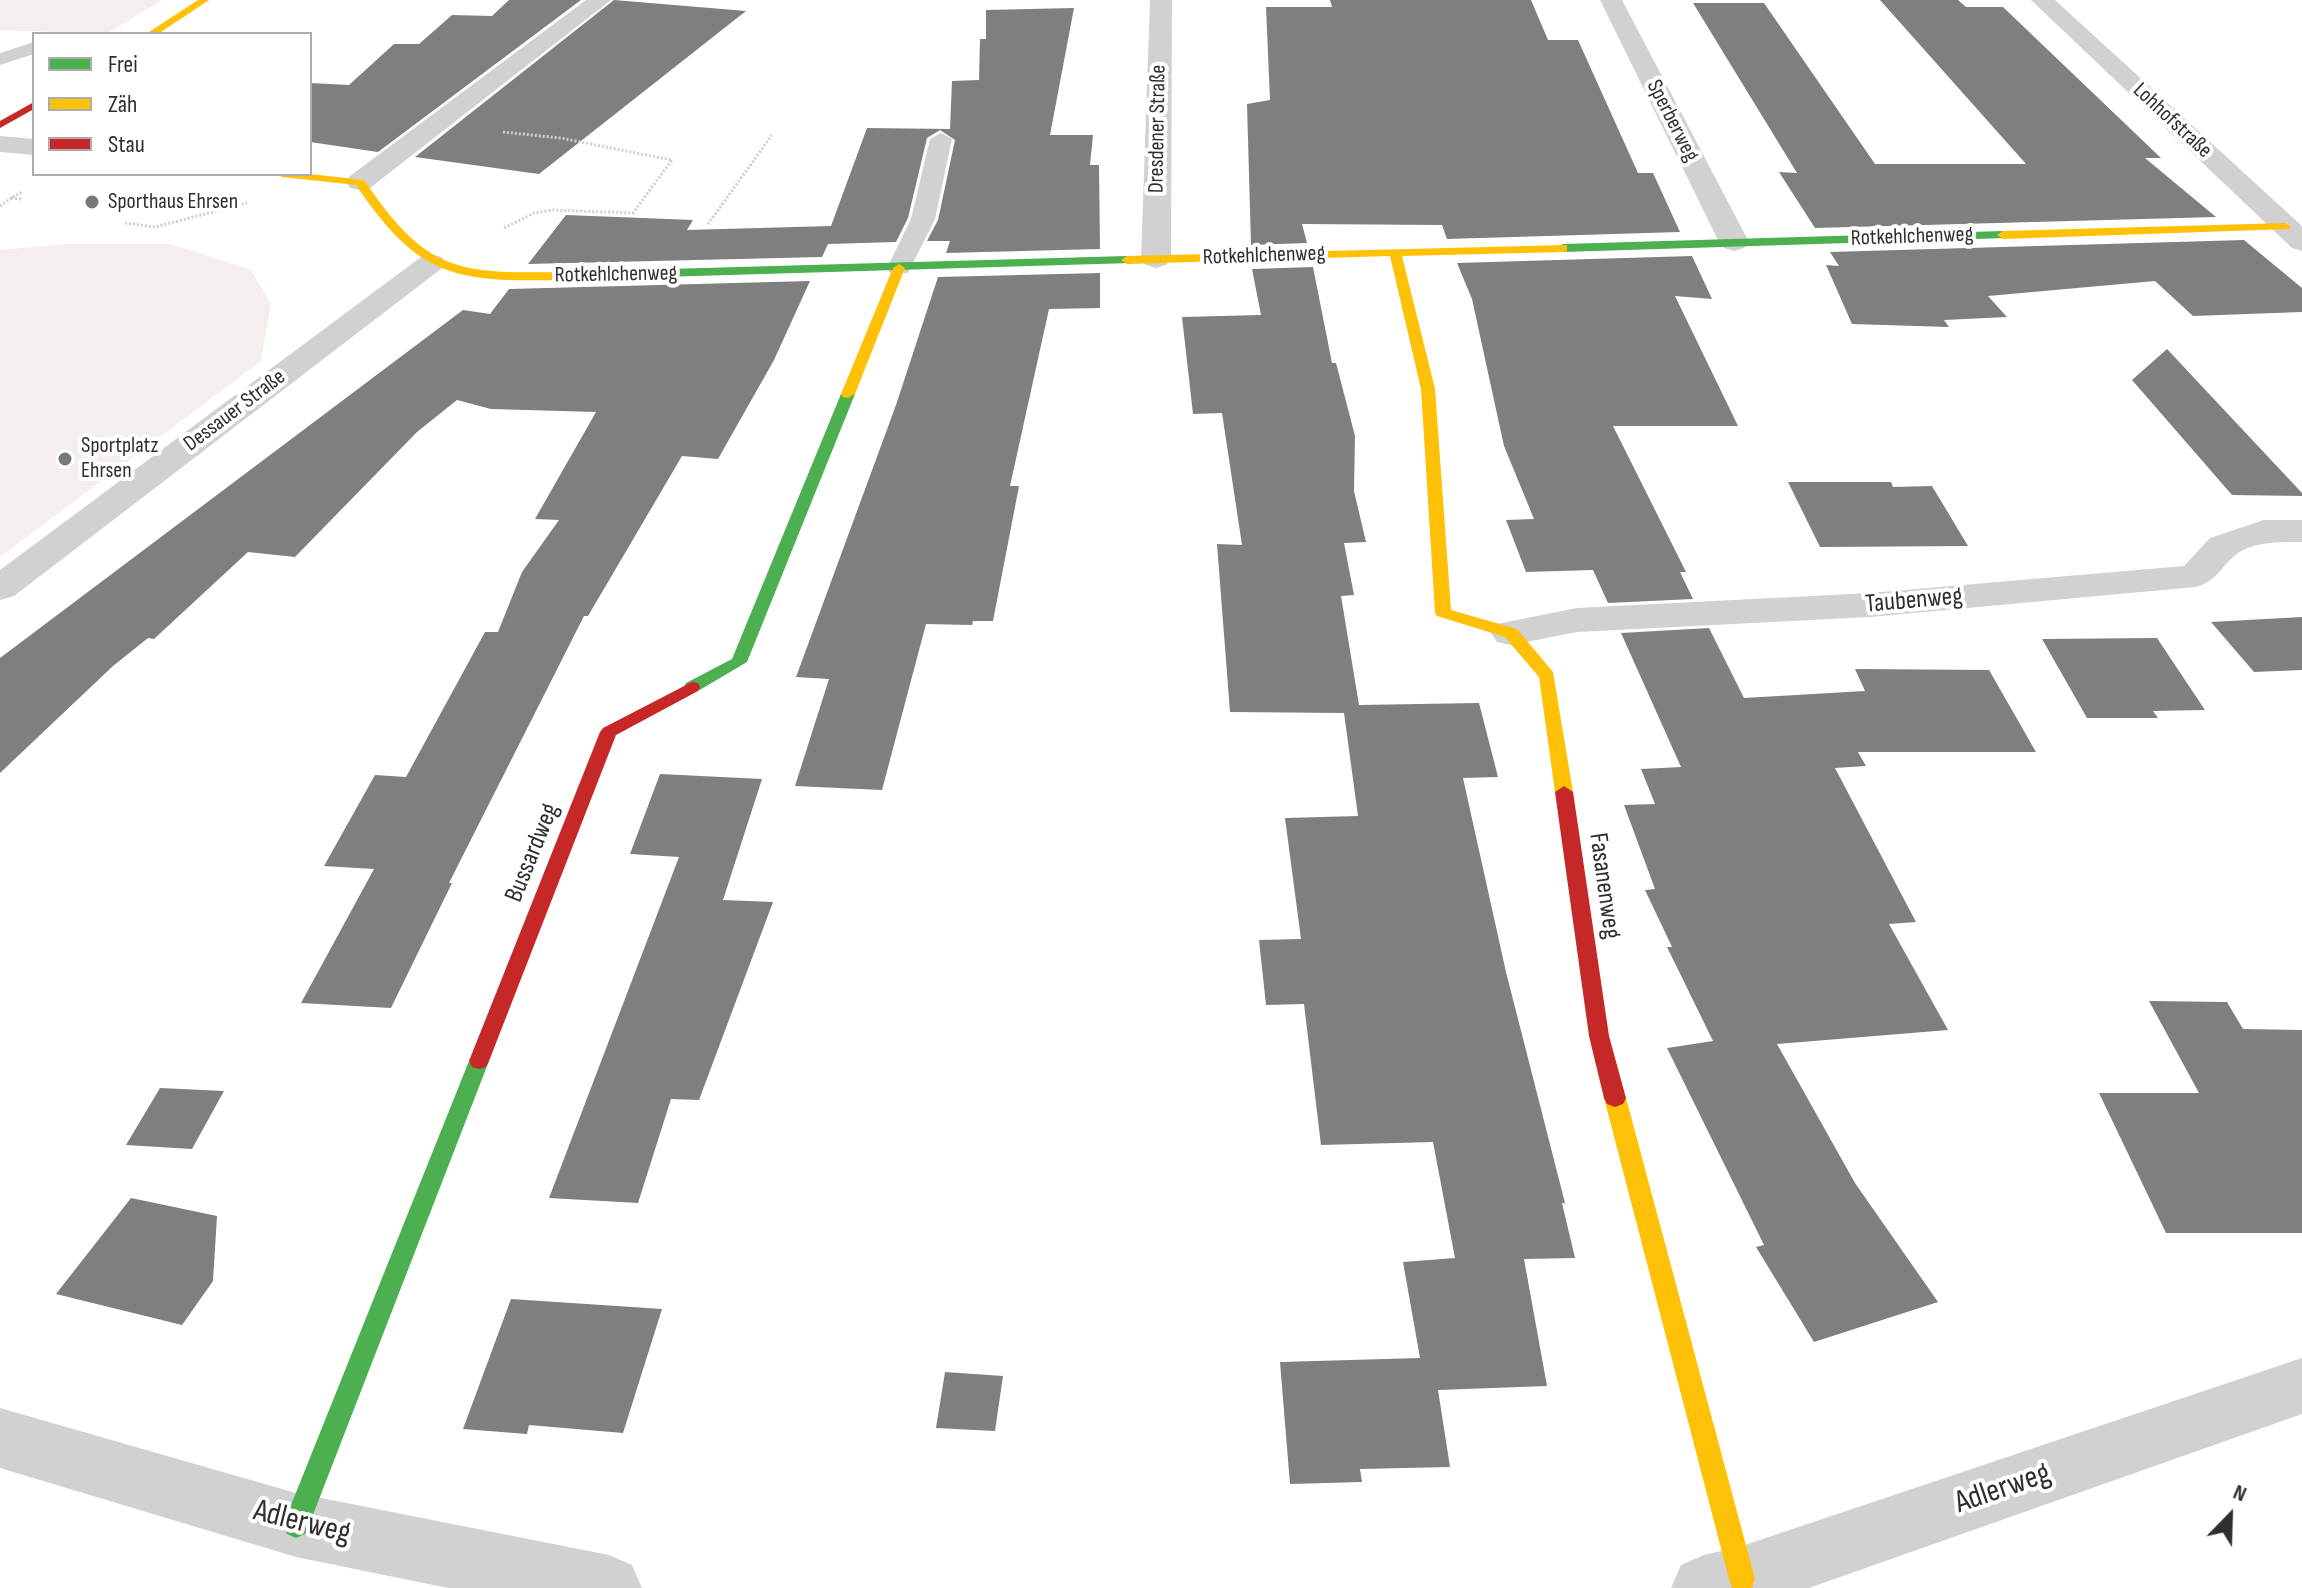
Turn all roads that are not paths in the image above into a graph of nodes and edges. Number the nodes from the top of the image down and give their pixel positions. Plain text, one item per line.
1 (204, 0) edge
2 (600, 0) edge
3 (1161, 0) edge
4 (1611, 0) edge
5 (2042, 0) edge
6 (154, 32) edge
7 (32, 49) edge
8 (0, 59) edge
9 (32, 106) edge
10 (0, 125) edge
11 (941, 139) dead end
12 (0, 144) edge
13 (32, 147) edge
14 (302, 176) edge
15 (360, 182) junction
16 (2294, 234) edge
17 (1734, 242) junction
18 (1395, 252) junction
19 (1156, 259) junction
20 (431, 263) junction
21 (899, 268) junction
22 (2302, 531) edge
23 (0, 588) edge
24 (1511, 633) junction
25 (2302, 1386) edge
26 (0, 1438) edge
27 (296, 1525) junction
28 (1723, 1583) edge
29 (609, 1588) edge

1 - 6 street
2 - 15 street
3 - 19 street, Dresdener Straße
4 - 17 street, Sperberweg
5 - 16 street, Lohhofstraße
7 - 8 lane
9 - 10 street
11 - 21 lane
12 - 13 street
14 - 15 street
15 - 20 street, Rotkehlchenweg
16 - 17 street, Rotkehlchenweg
17 - 18 street, Rotkehlchenweg
18 - 19 street, Rotkehlchenweg
18 - 24 street
19 - 21 street, Rotkehlchenweg
20 - 21 street, Rotkehlchenweg
20 - 23 street, Dessauer Straße
21 - 27 street, Bussardweg
22 - 24 street, Taubenweg
24 - 28 street, Fasanenweg
25 - 28 street, Adlerweg
26 - 27 street, Adlerweg
27 - 29 street, Adlerweg

